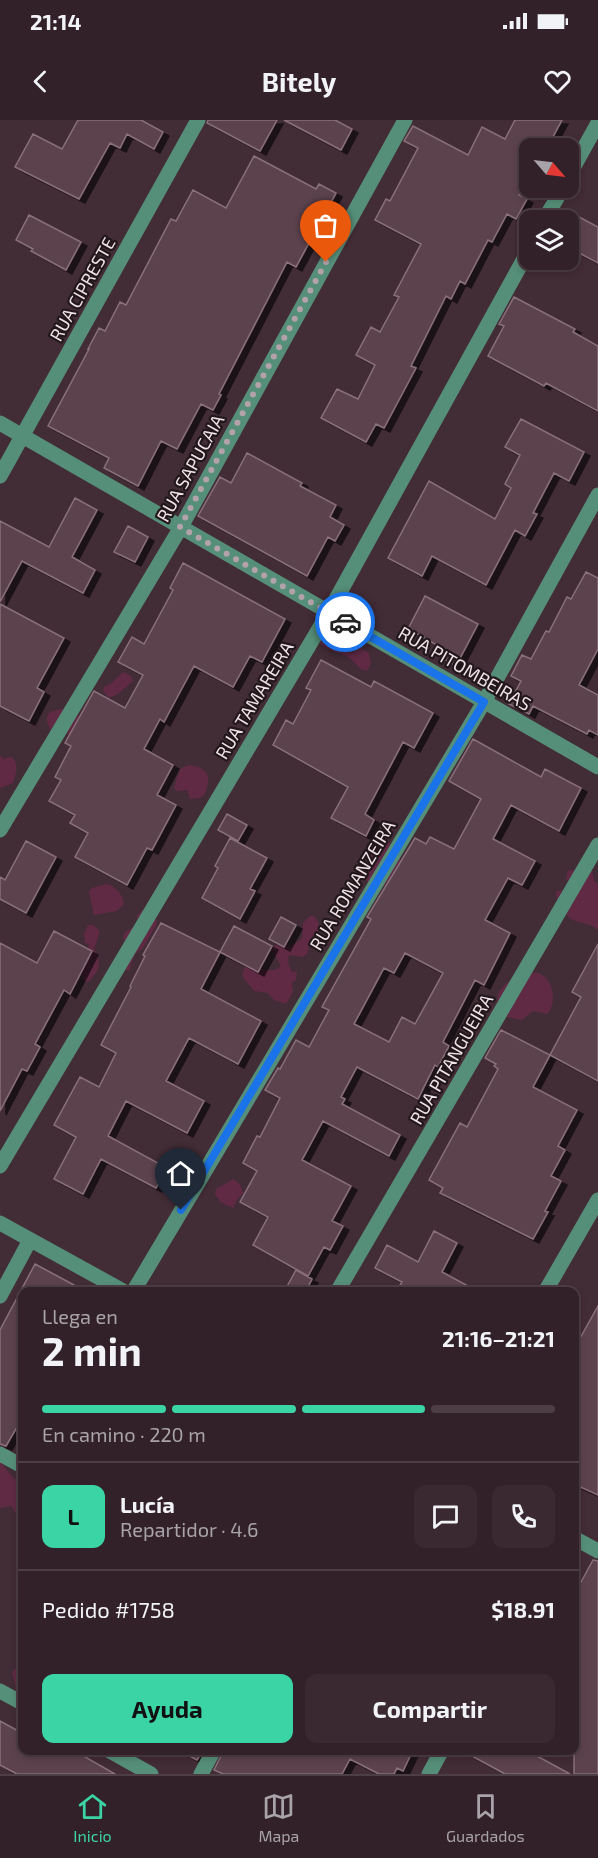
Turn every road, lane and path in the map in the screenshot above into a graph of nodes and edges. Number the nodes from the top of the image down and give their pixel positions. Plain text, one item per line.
1 (198, 120) edge
2 (405, 120) edge
3 (598, 123) edge
4 (579, 157) edge
5 (519, 268) edge
6 (0, 423) edge
7 (23, 436) junction
8 (0, 476) edge
9 (598, 495) edge
10 (180, 527) junction
11 (329, 612) junction
12 (484, 702) junction
13 (598, 768) edge
14 (0, 830) edge
15 (598, 845) edge
16 (0, 1166) edge
17 (598, 1200) edge
18 (0, 1223) edge
19 (30, 1240) junction
20 (116, 1287) edge
21 (136, 1287) edge
22 (340, 1287) edge
23 (548, 1287) edge
24 (0, 1296) edge
25 (0, 1454) edge
26 (18, 1464) edge
27 (579, 1540) edge
28 (596, 1546) edge
29 (0, 1691) edge
30 (18, 1701) edge
31 (117, 1755) edge
32 (211, 1755) edge
33 (439, 1755) edge
34 (151, 1774) edge
35 (201, 1774) edge
36 (429, 1774) edge

1 - 7 street, RUA CIPRESTE
2 - 10 street, RUA SAPUCAIA
3 - 4 street
5 - 11 street, RUA TAMAREIRA
6 - 7 street, RUA PITOMBEIRAS
7 - 8 street, RUA CIPRESTE
7 - 10 street, RUA PITOMBEIRAS
9 - 12 street, RUA ROMANZEIRA
10 - 11 street, RUA PITOMBEIRAS
10 - 14 street, RUA SAPUCAIA
11 - 12 street, RUA PITOMBEIRAS
11 - 16 street, RUA TAMAREIRA
12 - 13 street, RUA PITOMBEIRAS
12 - 21 street, RUA ROMANZEIRA
15 - 22 street, RUA PITANGUEIRA
17 - 23 street
18 - 19 street
19 - 20 street
19 - 24 street
25 - 26 street
27 - 28 street
29 - 30 street
31 - 34 street
32 - 35 street
33 - 36 street

